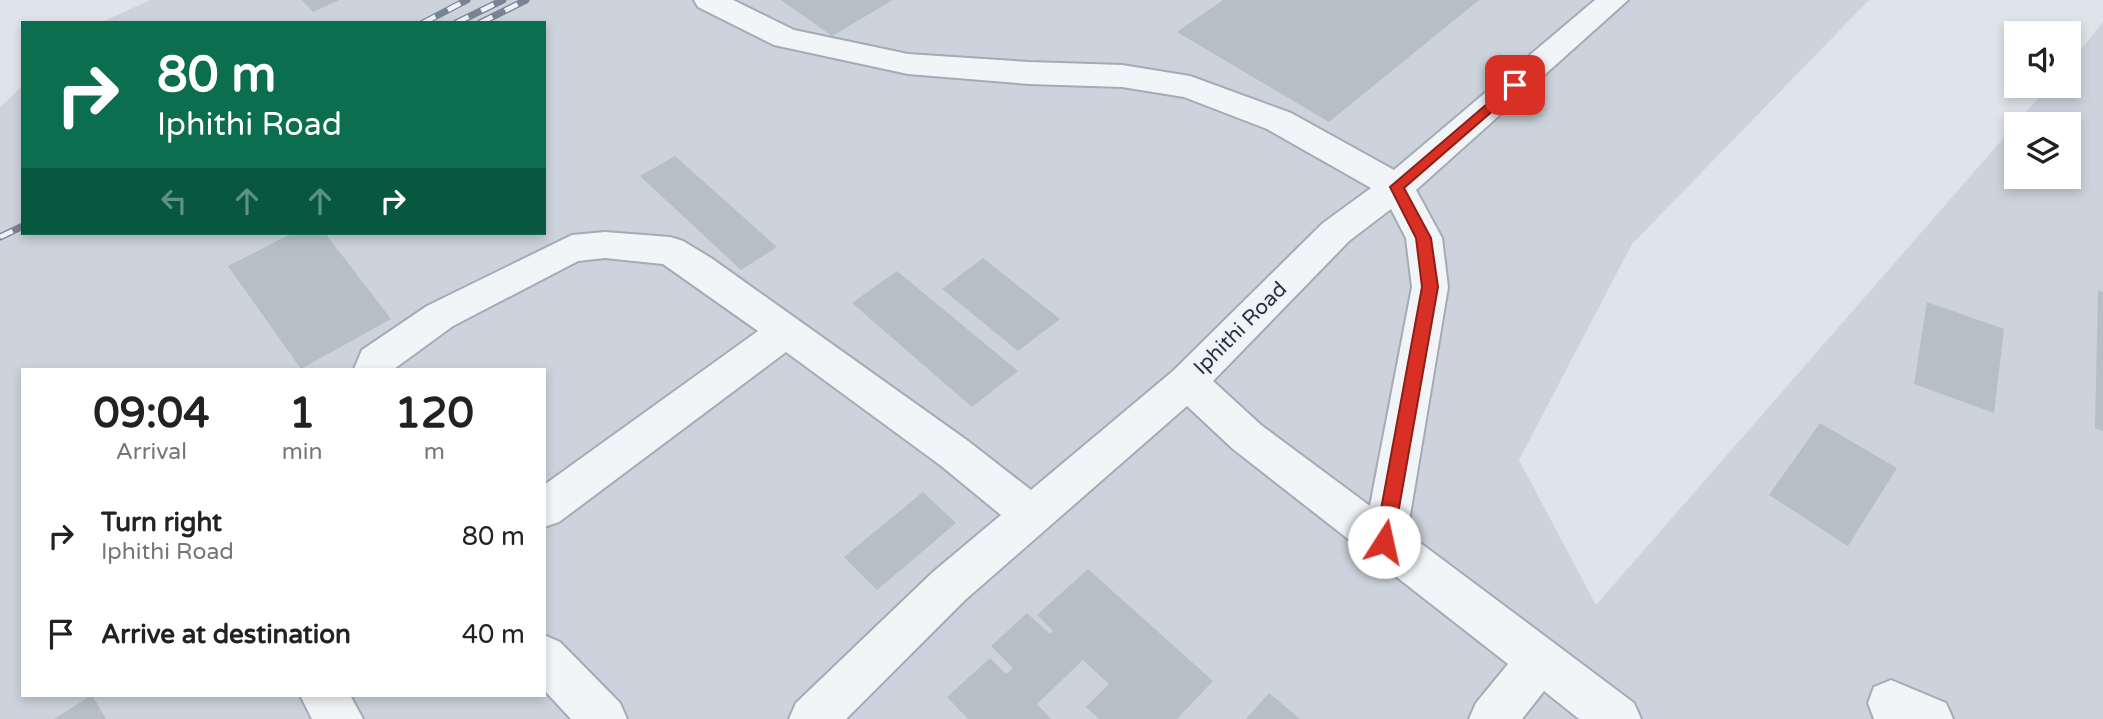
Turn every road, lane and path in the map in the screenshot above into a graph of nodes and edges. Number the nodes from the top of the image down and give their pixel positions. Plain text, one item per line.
1 (709, 0) edge
2 (1613, 0) edge
3 (1397, 187) junction
4 (785, 332) junction
5 (373, 368) edge
6 (1187, 382) junction
7 (546, 508) edge
8 (1032, 515) junction
9 (1384, 542) junction
10 (546, 659) edge
11 (1540, 660) junction
12 (324, 697) edge
13 (339, 719) edge
14 (603, 719) edge
15 (813, 719) edge
16 (1493, 719) edge
17 (1617, 719) edge

1 - 3 lane
2 - 3 lane, Iphithi Road
3 - 6 lane, Iphithi Road
3 - 9 lane
4 - 5 lane
4 - 7 lane
4 - 8 lane
6 - 8 lane
6 - 9 lane, Iphithi Road
8 - 15 lane
9 - 11 lane, Iphithi Road
10 - 14 lane
11 - 16 lane
11 - 17 lane, Iphithi Road
12 - 13 lane

